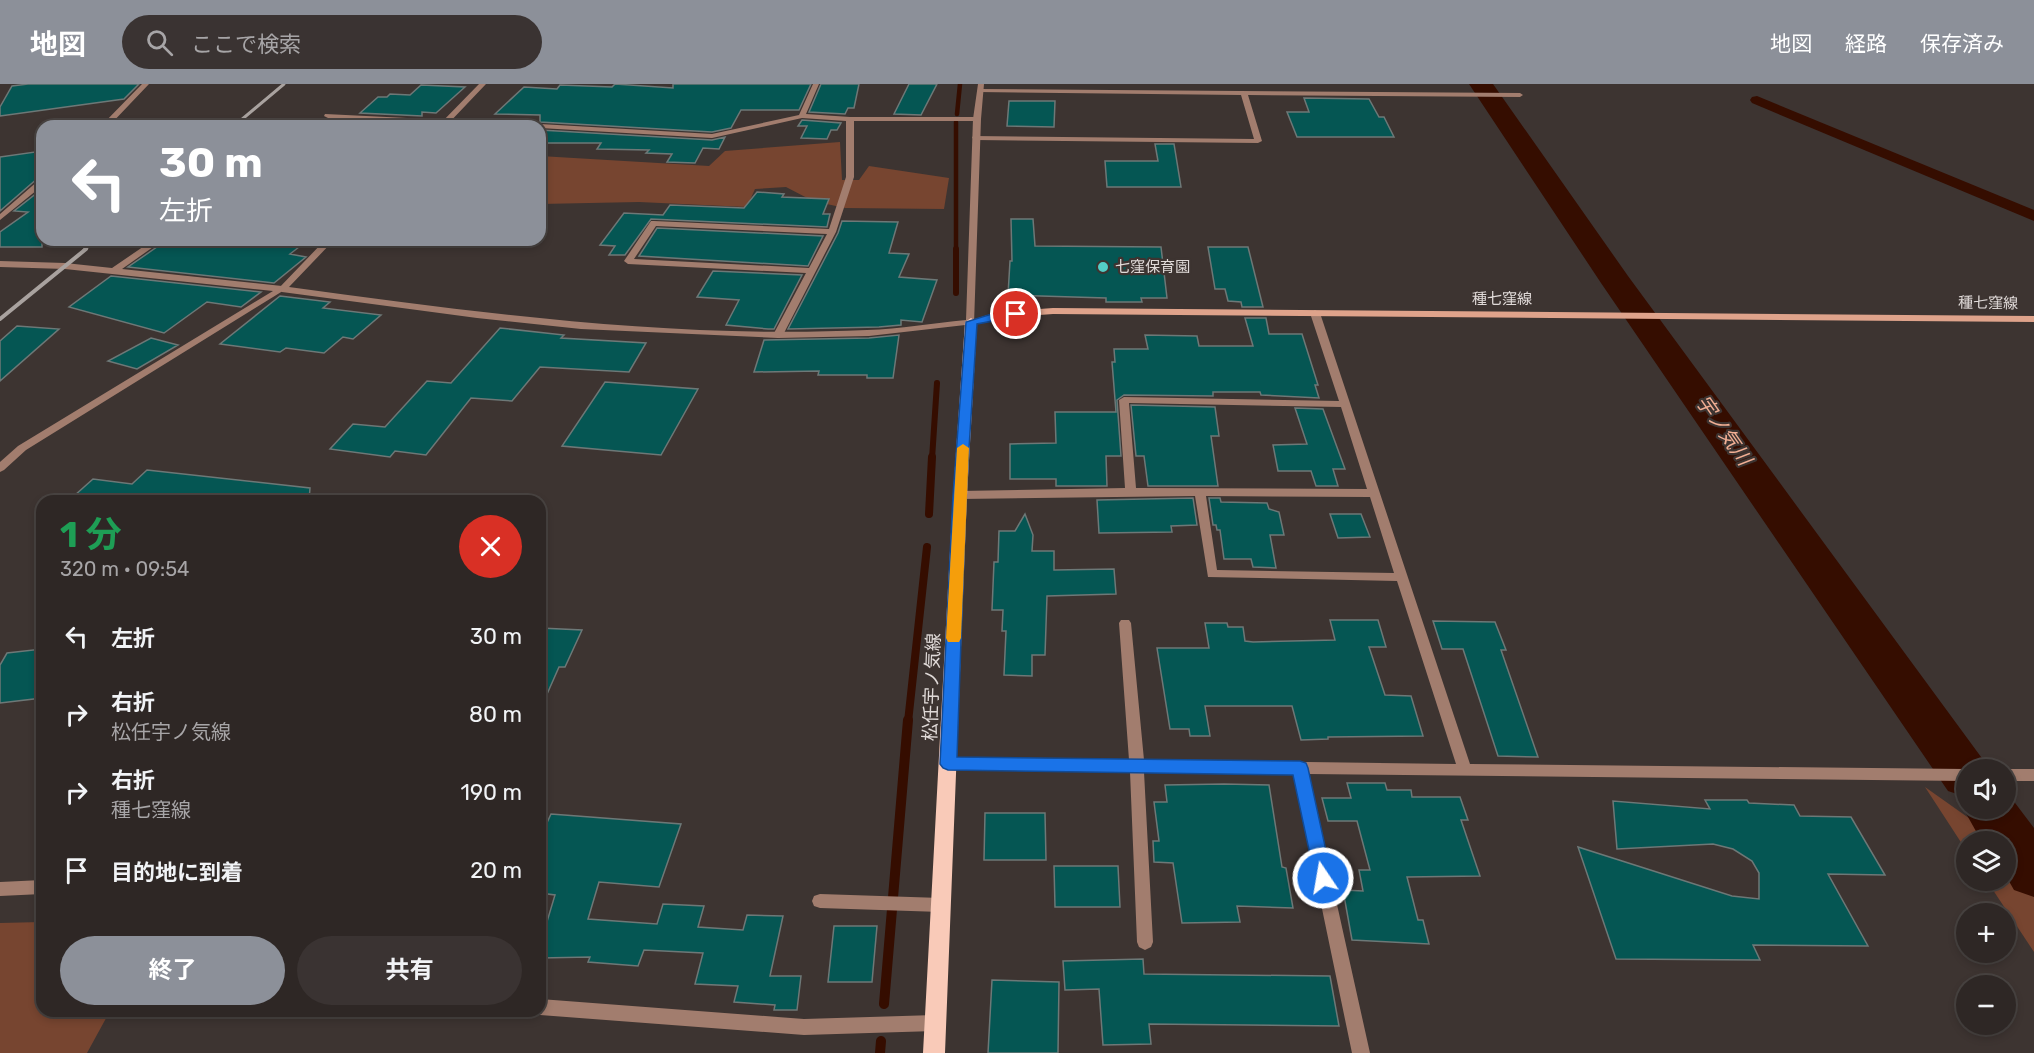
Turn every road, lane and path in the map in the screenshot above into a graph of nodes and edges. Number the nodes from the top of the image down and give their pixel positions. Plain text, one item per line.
1 (146, 84) edge
2 (483, 84) edge
3 (816, 84) edge
4 (981, 87) edge
5 (1244, 94) junction
6 (1520, 95) dead end
7 (328, 116) dead end
8 (802, 116) junction
9 (850, 119) junction
10 (977, 119) junction
11 (111, 120) edge
12 (386, 120) edge
13 (448, 120) edge
14 (546, 126) edge
15 (976, 138) junction
16 (36, 187) edge
17 (0, 218) edge
18 (831, 232) junction
19 (150, 246) edge
20 (324, 246) edge
21 (0, 264) edge
22 (114, 271) junction
23 (811, 271) junction
24 (282, 289) junction
25 (1315, 313) junction
26 (2034, 319) edge
27 (971, 322) junction
28 (778, 335) junction
29 (1345, 404) junction
30 (0, 468) edge
31 (1131, 492) junction
32 (1200, 492) junction
33 (1374, 493) junction
34 (960, 495) junction
35 (1402, 577) junction
36 (1125, 623) dead end
37 (948, 764) junction
38 (1137, 766) junction
39 (1300, 768) junction
40 (1465, 770) junction
41 (1956, 775) edge
42 (2016, 775) edge
43 (2034, 775) edge
44 (36, 888) edge
45 (0, 889) edge
46 (820, 901) dead end
47 (941, 905) junction
48 (1144, 942) dead end
49 (546, 1007) edge
50 (935, 1023) junction
51 (934, 1053) edge
52 (1361, 1053) edge

1 - 11 street
2 - 13 street
3 - 8 street
4 - 5 street
4 - 10 street
5 - 6 street
5 - 15 street
7 - 12 street
8 - 9 street
8 - 14 street
9 - 10 street
9 - 18 street
10 - 15 street
15 - 27 street
16 - 17 street
18 - 23 street
18 - 23 street
19 - 22 street
20 - 24 street
21 - 22 street
22 - 24 street
23 - 28 street
24 - 28 street
24 - 30 street
25 - 26 main road, 種七窪線
25 - 27 main road, 種七窪線
25 - 29 street
27 - 28 street
27 - 34 main road, 松任宇ノ気線
29 - 31 street
29 - 33 street
31 - 32 street
31 - 34 street
32 - 33 street
32 - 35 street
33 - 35 street
34 - 37 main road, 松任宇ノ気線
35 - 40 street
36 - 38 street
37 - 38 street
37 - 47 main road, 松任宇ノ気線
38 - 39 street
38 - 48 street
39 - 40 street
39 - 52 street
40 - 41 street
42 - 43 street
44 - 45 street
46 - 47 street
47 - 50 main road, 松任宇ノ気線
49 - 50 street
50 - 51 main road, 松任宇ノ気線

